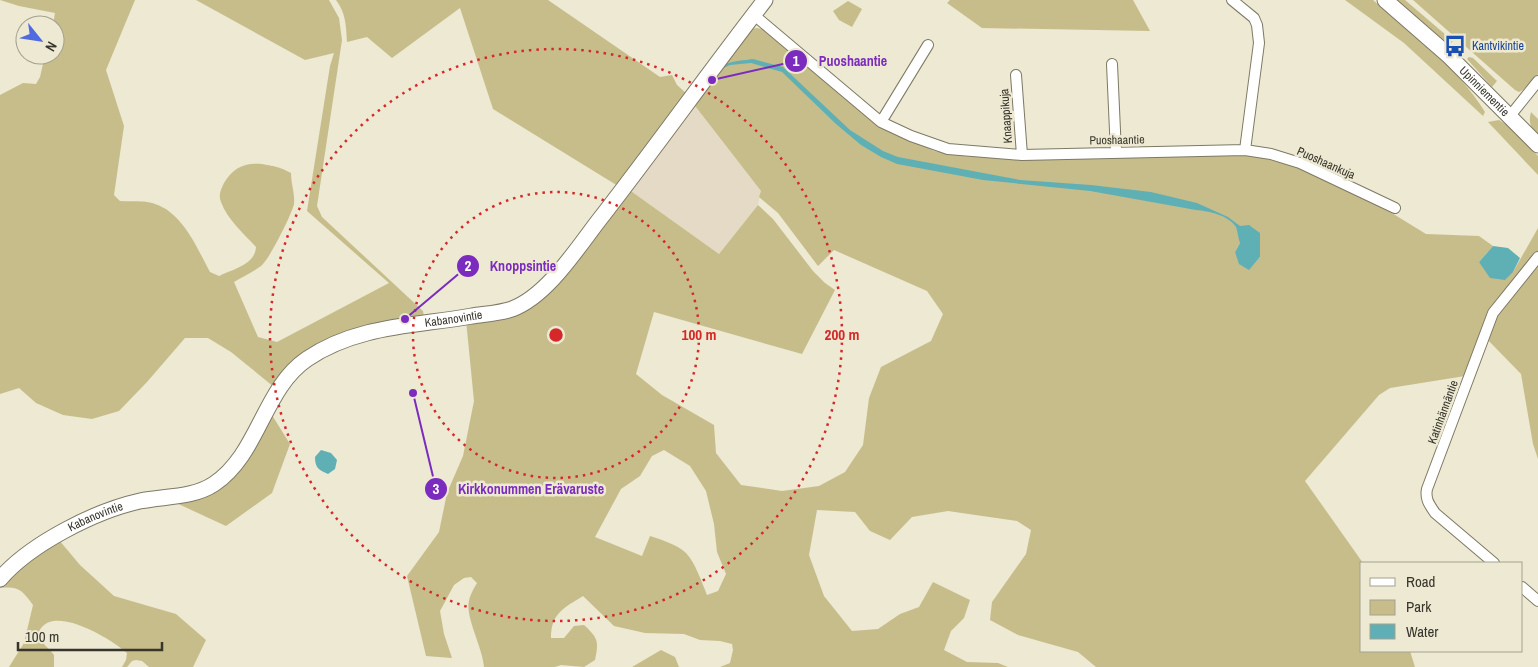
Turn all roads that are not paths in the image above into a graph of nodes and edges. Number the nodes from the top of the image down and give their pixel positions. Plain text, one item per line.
1 (765, 0) edge
2 (1232, 0) edge
3 (1385, 0) edge
4 (754, 15) junction
5 (928, 45) dead end
6 (1112, 64) dead end
7 (1016, 75) dead end
8 (1538, 81) edge
9 (1510, 116) junction
10 (881, 122) junction
11 (1538, 145) edge
12 (1245, 150) junction
13 (1116, 152) junction
14 (1022, 155) junction
15 (1395, 208) dead end
16 (1538, 257) edge
17 (1493, 562) edge
18 (0, 579) edge
19 (1523, 588) edge
20 (1538, 601) edge

1 - 4 street, Kabanovintie
2 - 12 street
3 - 9 street, Upinniementie
4 - 10 street, Puoshaantie
4 - 18 street, Kabanovintie
5 - 10 street
6 - 13 street
7 - 14 street, Knaappikuja
8 - 9 street
9 - 11 street, Upinniementie
10 - 14 street, Puoshaantie
12 - 13 street, Puoshaantie
12 - 15 street, Puoshaankuja
13 - 14 street, Puoshaantie
16 - 17 street, Katinhännäntie
19 - 20 street

